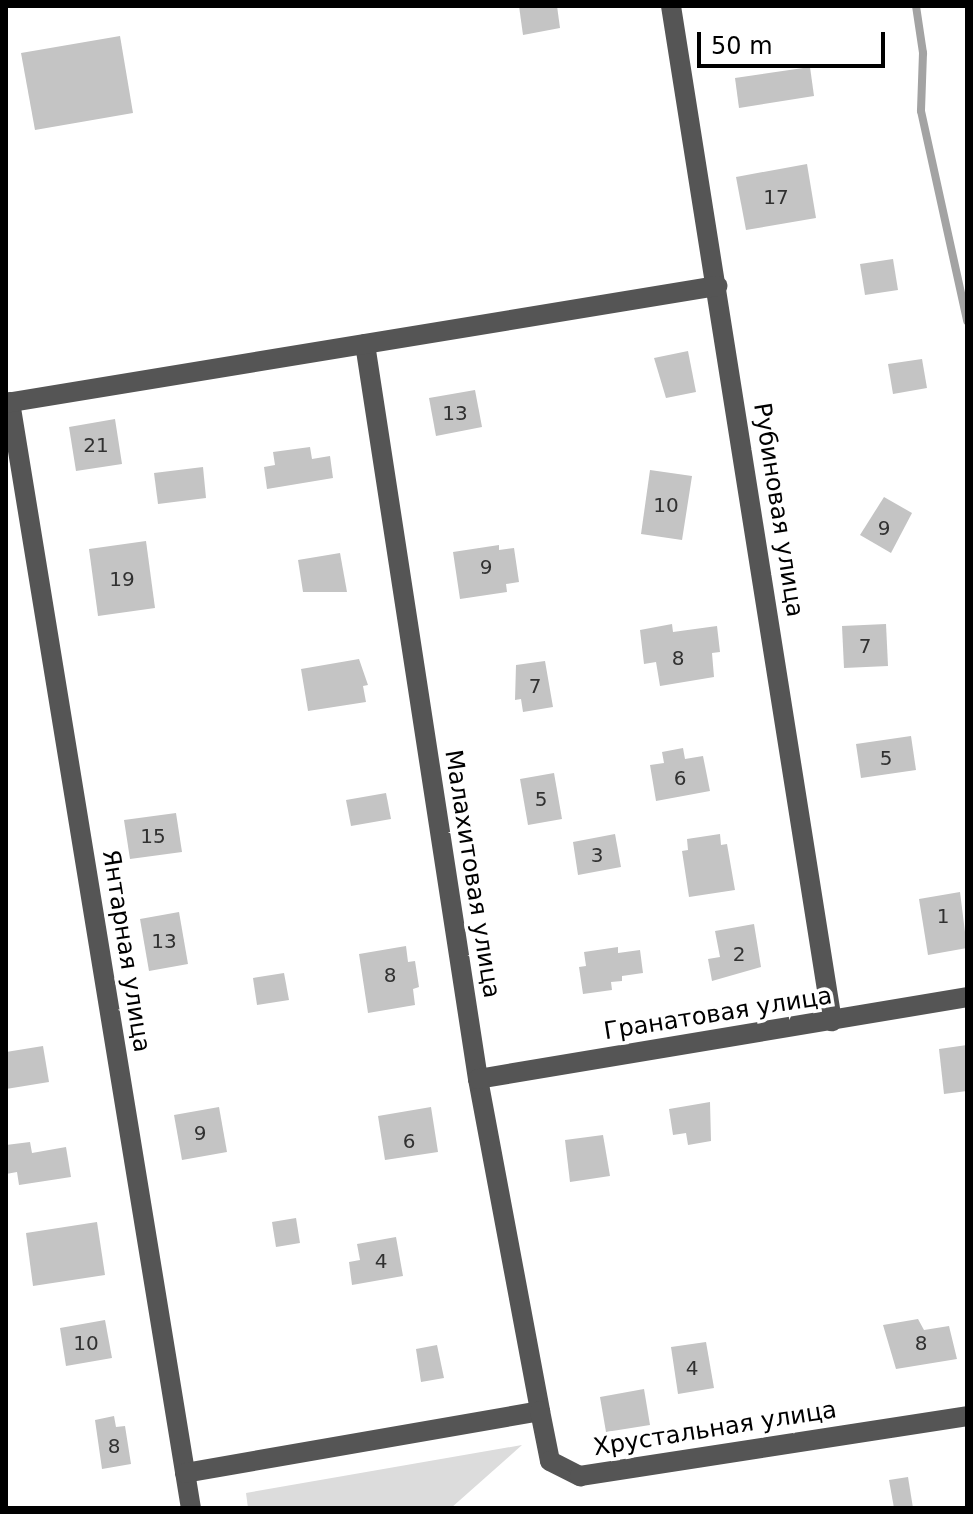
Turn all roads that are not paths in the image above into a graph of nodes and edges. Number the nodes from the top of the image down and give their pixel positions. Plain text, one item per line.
1 (671, 6) edge
2 (717, 286) junction
3 (365, 344) junction
4 (8, 402) edge
5 (967, 997) edge
6 (832, 1021) junction
7 (478, 1079) junction
8 (540, 1411) junction
9 (967, 1416) edge
10 (185, 1473) junction
11 (191, 1508) edge

1 - 2 street, Рубиновая улица
2 - 3 street
2 - 6 street, Рубиновая улица
3 - 4 street
3 - 7 street, Малахитовая улица
4 - 10 street, Янтарная улица
5 - 6 street, Гранатовая улица
6 - 7 street, Гранатовая улица
7 - 8 street, Малахитовая улица
8 - 9 street, Хрустальная улица
8 - 10 street
10 - 11 street, Янтарная улица

